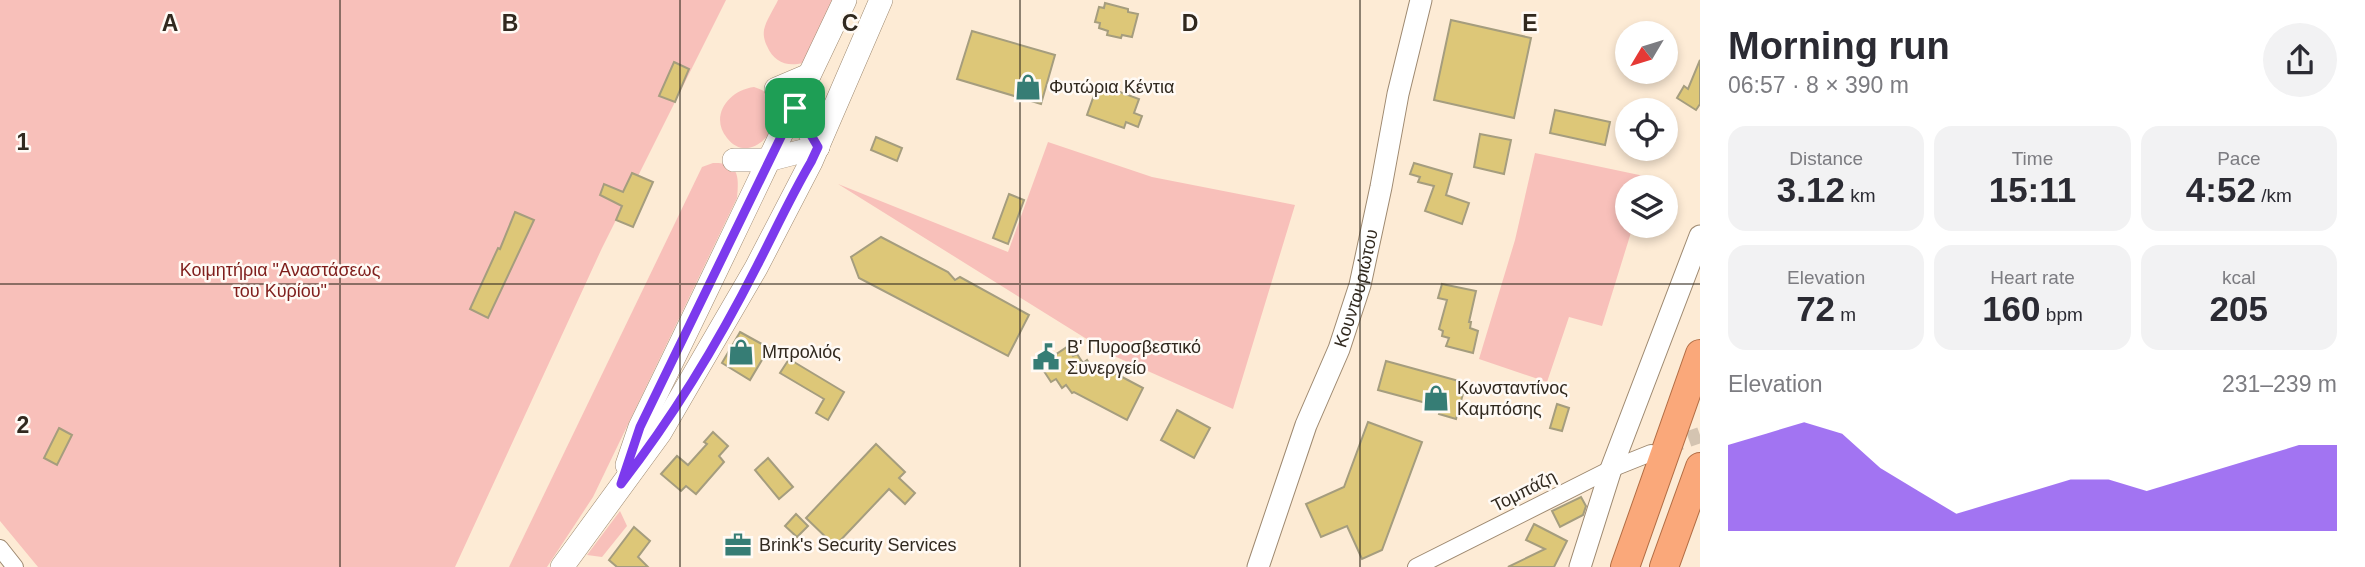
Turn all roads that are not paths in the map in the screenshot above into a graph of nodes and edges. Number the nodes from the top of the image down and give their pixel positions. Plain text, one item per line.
1 (845, 0) edge
2 (881, 0) edge
3 (1421, 0) edge
4 (809, 75) junction
5 (795, 108) junction
6 (818, 147) junction
7 (768, 160) junction
8 (749, 206) junction
9 (1700, 236) edge
10 (1700, 354) edge
11 (1650, 453) tunnel mouth
12 (1700, 467) edge
13 (1611, 469) junction
14 (621, 484) junction
15 (0, 548) edge
16 (15, 567) edge
17 (562, 567) edge
18 (1258, 567) edge
19 (1416, 567) edge
20 (1580, 567) edge
21 (1625, 567) edge
22 (1664, 567) edge

1 - 4 main road
2 - 6 main road
3 - 18 street, Κουντουριώτου
4 - 5 main road
4 - 5 main road
5 - 6 main road
5 - 7 main road
6 - 7 main road
6 - 14 main road
7 - 8 main road
7 - 8 main road
8 - 14 main road
9 - 13 street
10 - 21 highway
11 - 13 street, Τομπάζη
12 - 22 highway
13 - 19 street, Τομπάζη
13 - 20 street
14 - 17 main road
15 - 16 street

